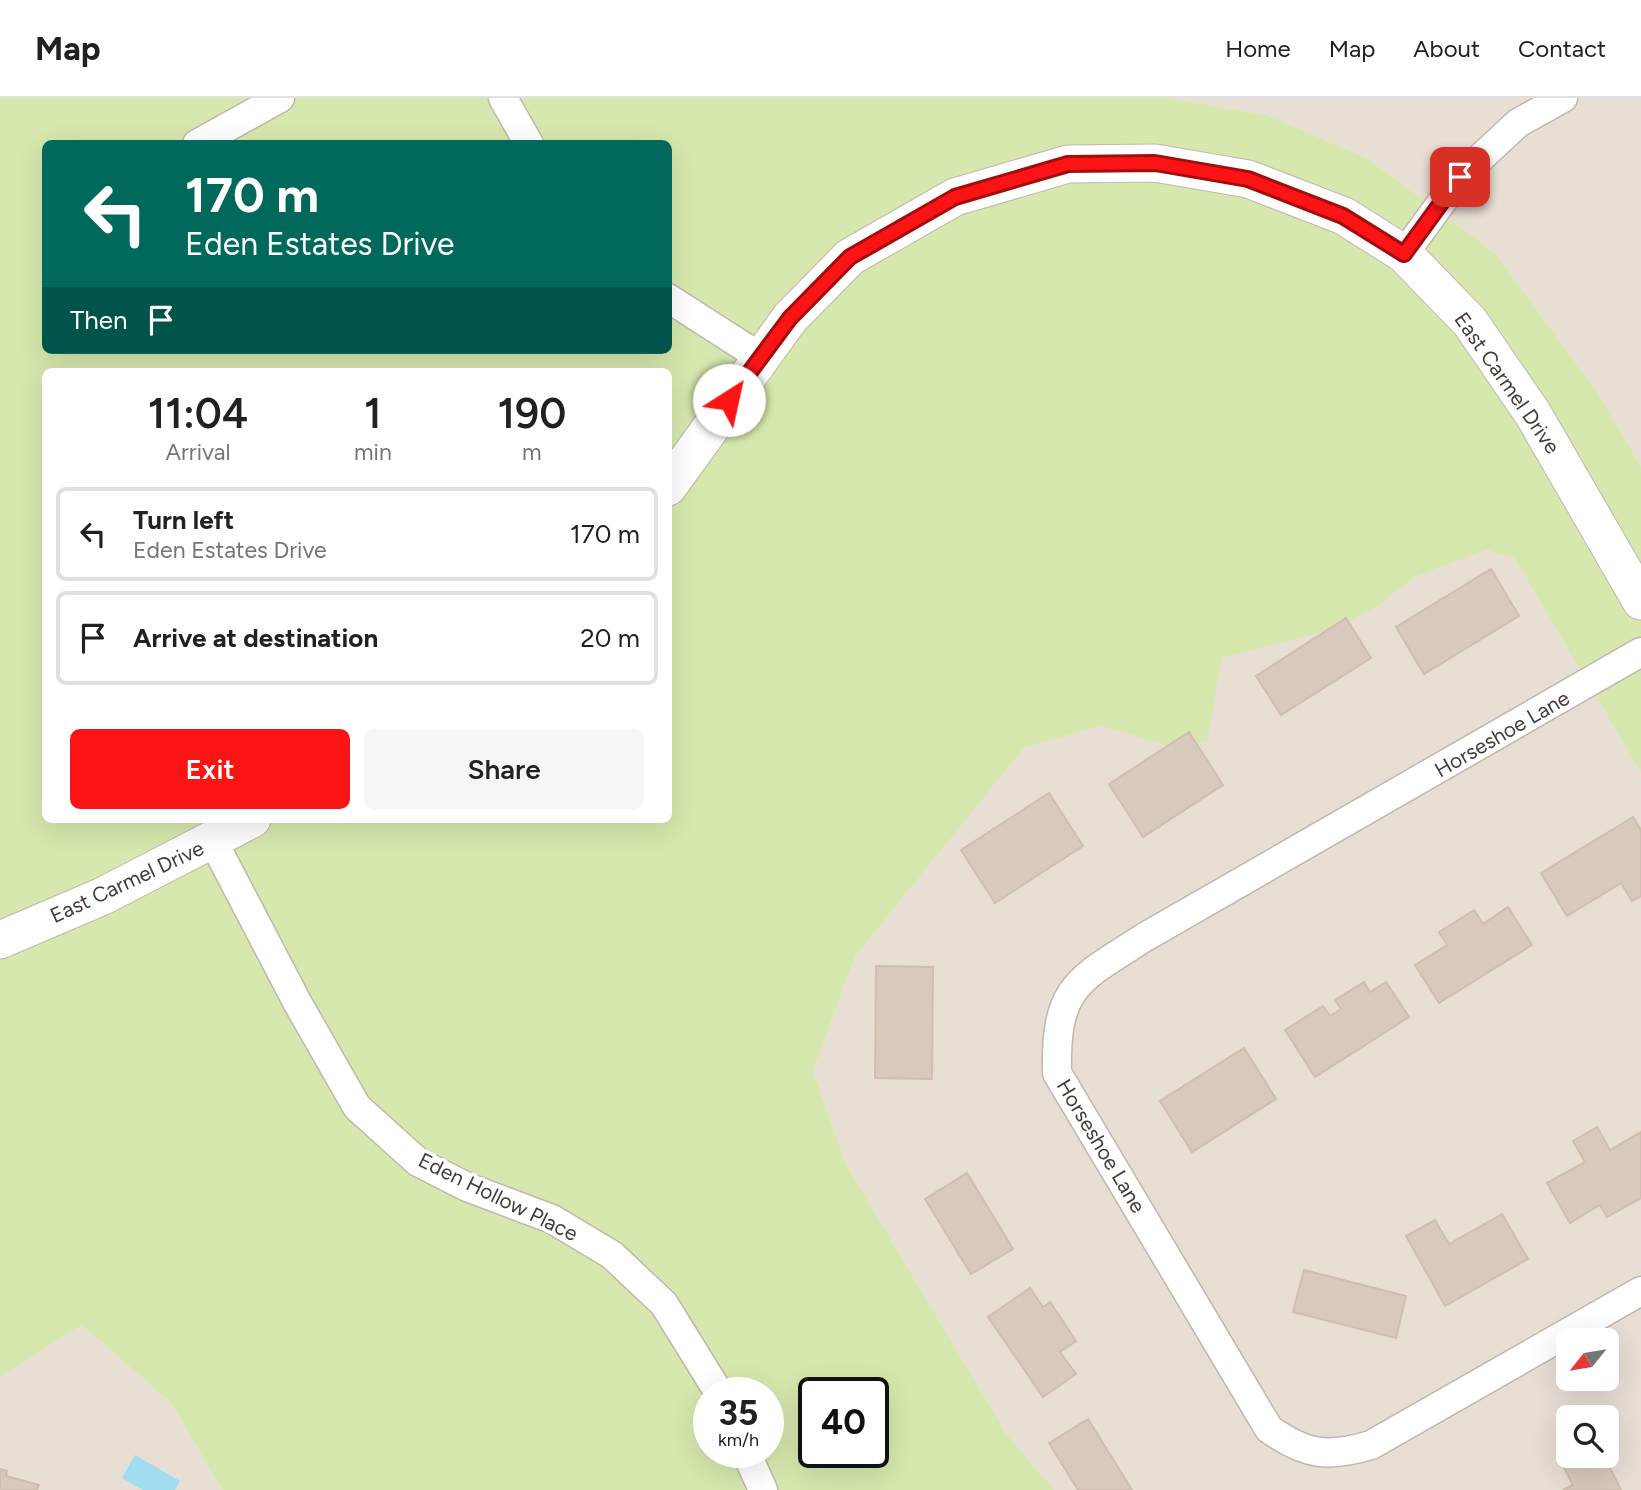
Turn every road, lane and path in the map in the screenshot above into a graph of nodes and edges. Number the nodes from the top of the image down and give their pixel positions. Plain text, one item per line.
1 (280, 98) edge
2 (503, 98) edge
3 (1563, 98) edge
4 (204, 140) edge
5 (526, 140) edge
6 (1404, 254) junction
7 (672, 301) edge
8 (760, 357) junction
9 (672, 481) edge
10 (1641, 601) edge
11 (1641, 652) edge
12 (245, 823) edge
13 (213, 841) junction
14 (0, 940) edge
15 (1641, 1291) edge
16 (709, 1377) edge
17 (753, 1468) edge
18 (763, 1490) edge

1 - 4 street
2 - 5 street
3 - 6 street
6 - 8 street, East Carmel Drive
6 - 10 street, East Carmel Drive
7 - 8 street
8 - 9 street, East Carmel Drive
11 - 15 street, Horseshoe Lane
12 - 13 street, East Carmel Drive
13 - 14 street, East Carmel Drive
13 - 16 street, Eden Hollow Place
17 - 18 street

